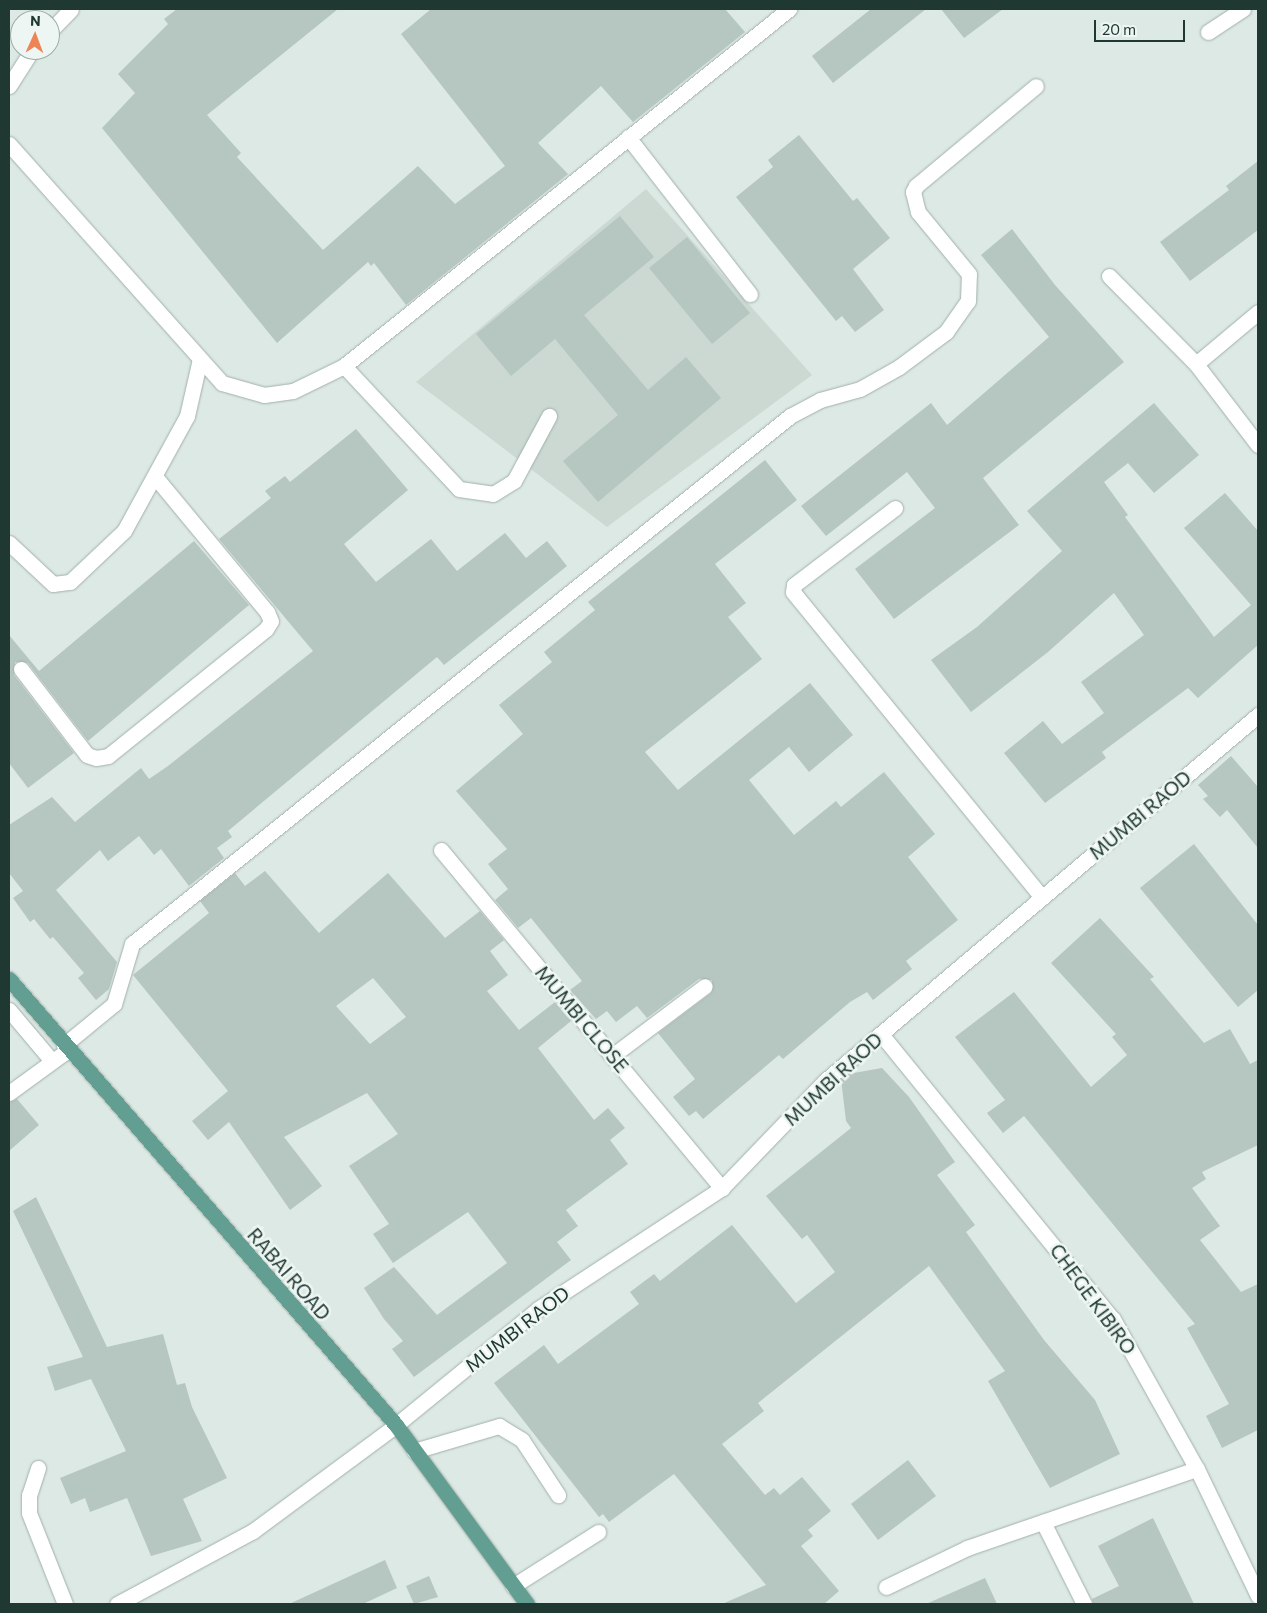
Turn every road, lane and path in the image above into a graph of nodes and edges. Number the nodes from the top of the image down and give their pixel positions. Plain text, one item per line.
1 (71, 9) edge
2 (789, 9) edge
3 (1243, 9) edge
4 (60, 21) edge
5 (1208, 32) dead end
6 (26, 60) edge
7 (9, 86) edge
8 (1036, 86) dead end
9 (628, 137) junction
10 (9, 144) edge
11 (1109, 276) dead end
12 (750, 294) dead end
13 (1258, 312) edge
14 (200, 359) junction
15 (1196, 364) junction
16 (344, 366) junction
17 (549, 416) dead end
18 (1258, 445) edge
19 (156, 478) junction
20 (895, 508) dead end
21 (9, 543) edge
22 (21, 669) dead end
23 (1258, 715) edge
24 (441, 850) dead end
25 (1042, 897) junction
26 (9, 979) edge
27 (705, 986) dead end
28 (9, 1010) edge
29 (881, 1034) junction
30 (66, 1047) junction
31 (612, 1056) junction
32 (52, 1061) junction
33 (9, 1093) edge
34 (722, 1188) junction
35 (396, 1425) junction
36 (414, 1451) junction
37 (38, 1468) dead end
38 (1197, 1469) junction
39 (558, 1495) dead end
40 (1043, 1522) junction
41 (598, 1532) dead end
42 (513, 1586) junction
43 (886, 1587) dead end
44 (1258, 1596) edge
45 (65, 1604) edge
46 (116, 1604) edge
47 (527, 1604) edge
48 (1084, 1604) edge

1 - 4 street
2 - 9 street
3 - 5 street
6 - 7 street
8 - 30 street
9 - 12 street
9 - 16 street
10 - 14 street
11 - 15 street
13 - 15 street
14 - 16 street
14 - 19 street
15 - 18 street
16 - 17 street
19 - 21 street
19 - 22 street
20 - 25 street
23 - 25 street, MUMBI RAOD
24 - 31 street, MUMBI CLOSE
25 - 29 street, MUMBI RAOD
26 - 30 main road, RABAI ROAD
27 - 31 street
28 - 32 street
29 - 34 street, MUMBI RAOD
29 - 38 street, CHEGE KIBIRO
30 - 32 street
30 - 35 main road, RABAI ROAD
31 - 34 street, MUMBI CLOSE
32 - 33 street
34 - 35 street, MUMBI RAOD
35 - 36 main road, RABAI ROAD
35 - 46 street, MUMBI RAOD
36 - 39 street
36 - 42 main road, RABAI ROAD
37 - 45 street
38 - 40 street
38 - 44 street, CHEGE KIBIRO
40 - 43 street
40 - 48 street
41 - 42 street
42 - 47 main road, RABAI ROAD

